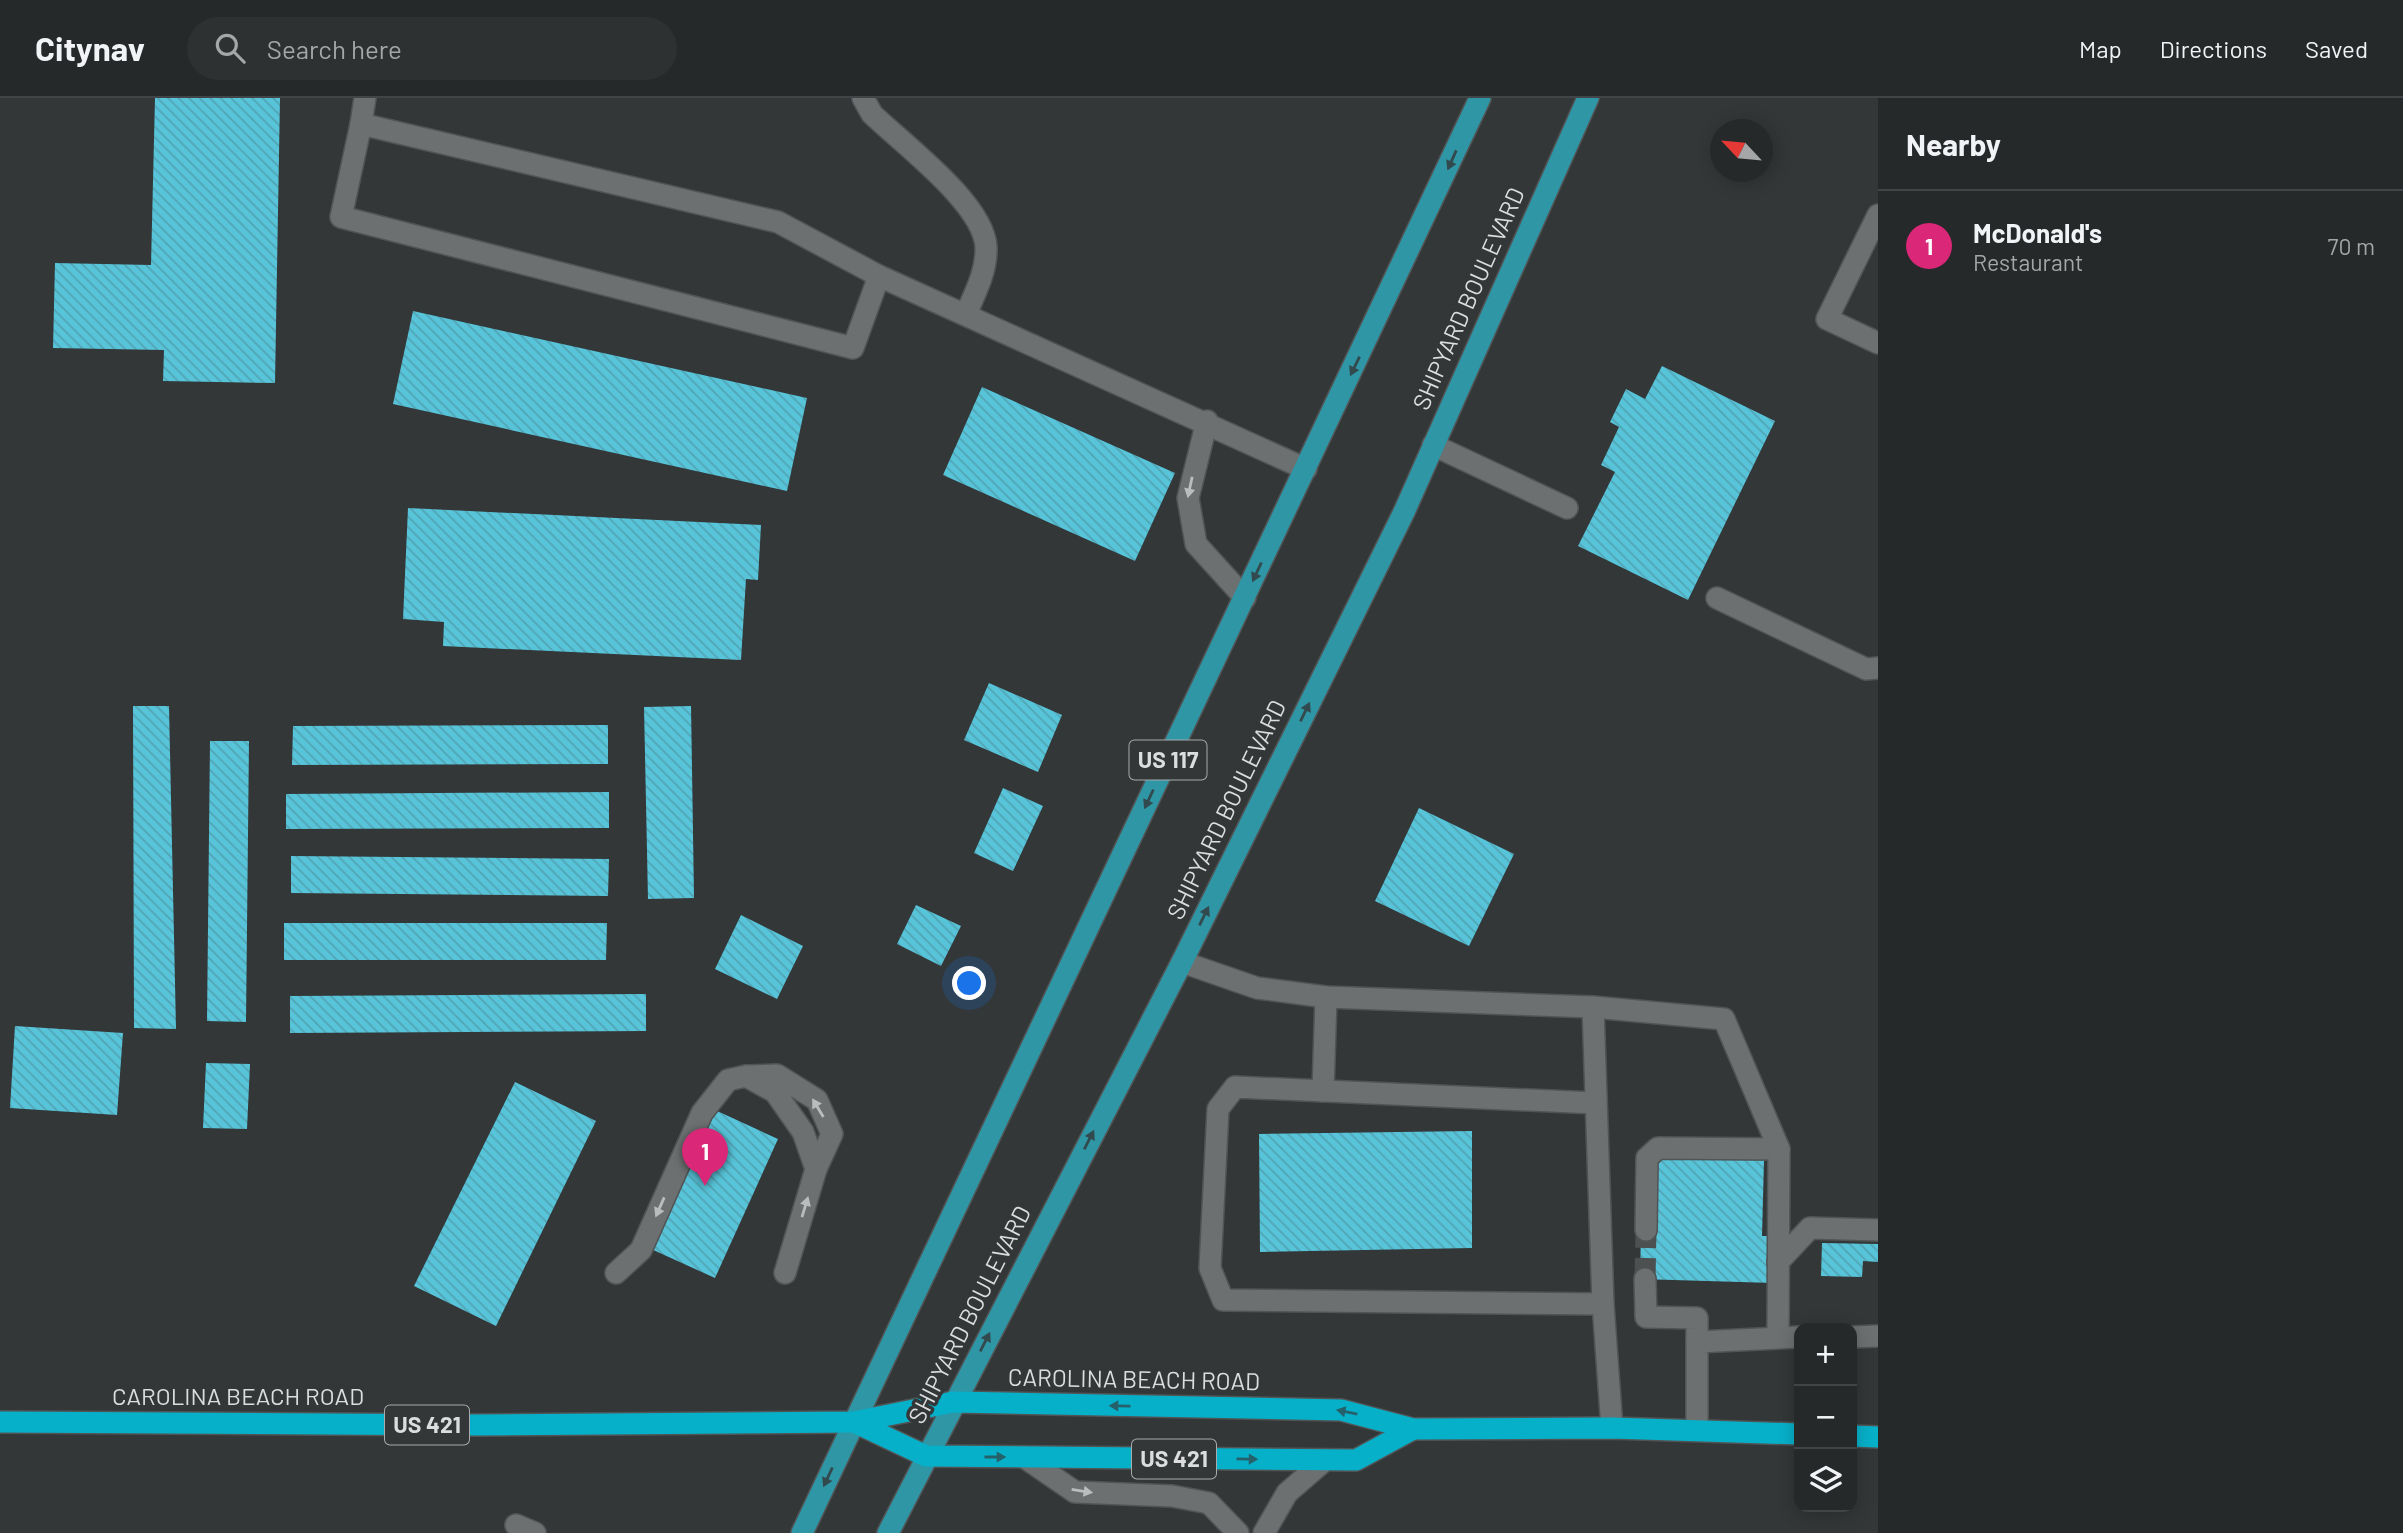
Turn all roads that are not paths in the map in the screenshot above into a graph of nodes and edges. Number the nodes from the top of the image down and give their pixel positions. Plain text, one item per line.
1 (365, 98) edge
2 (863, 98) edge
3 (1480, 98) edge
4 (1588, 98) edge
5 (361, 124) junction
6 (1878, 215) edge
7 (879, 276) junction
8 (966, 314) junction
9 (1878, 343) edge
10 (1207, 421) junction
11 (1433, 445) junction
12 (1306, 468) junction
13 (1567, 508) dead end
14 (1245, 598) junction
15 (1717, 598) dead end
16 (1878, 668) edge
17 (1182, 962) junction
18 (1326, 997) junction
19 (1593, 1007) junction
20 (746, 1076) junction
21 (1323, 1091) junction
22 (1595, 1103) junction
23 (1779, 1149) junction
24 (816, 1169) junction
25 (1646, 1230) tunnel mouth
26 (1878, 1230) edge
27 (1778, 1262) junction
28 (617, 1273) dead end
29 (785, 1273) dead end
30 (1645, 1279) tunnel mouth
31 (1603, 1304) junction
32 (1878, 1336) edge
33 (1789, 1337) edge
34 (1857, 1337) edge
35 (1697, 1342) junction
36 (953, 1402) junction
37 (0, 1422) edge
38 (855, 1422) junction
39 (1612, 1428) junction
40 (1413, 1429) junction
41 (1696, 1429) junction
42 (1794, 1434) edge
43 (1857, 1436) edge
44 (1878, 1437) edge
45 (926, 1457) junction
46 (1024, 1457) junction
47 (1325, 1460) junction
48 (802, 1533) edge
49 (888, 1533) edge
50 (1238, 1533) edge
51 (1264, 1533) edge

1 - 5 lane
2 - 8 lane
3 -> 12 main road, US 117
4 - 11 main road, SHIPYARD BOULEVARD
5 - 7 lane
5 - 7 lane
6 - 9 lane
7 - 8 lane
8 - 10 lane
10 - 12 lane
10 -> 14 lane
11 - 13 lane
17 -> 11 main road, SHIPYARD BOULEVARD
12 -> 14 main road, US 117
14 -> 38 main road, US 117
15 - 16 lane
17 - 18 lane
36 -> 17 main road, SHIPYARD BOULEVARD
18 - 19 lane
18 - 21 lane
19 - 22 lane
19 - 23 lane
20 - 24 lane
24 -> 20 lane
20 -> 28 lane
21 - 22 lane
21 - 31 lane
22 - 31 lane
23 - 25 lane
23 - 27 lane
29 -> 24 lane
26 - 27 lane
27 - 33 lane
30 - 35 lane
31 - 39 lane
32 - 34 lane
33 - 35 lane
35 - 41 lane
36 - 38 highway, CAROLINA BEACH ROAD / US 421
40 -> 36 highway, CAROLINA BEACH ROAD / US 421
36 - 45 main road, SHIPYARD BOULEVARD
37 - 38 highway, CAROLINA BEACH ROAD / US 421
38 - 45 highway, CAROLINA BEACH ROAD / US 421
38 -> 48 main road, US 117
39 - 40 highway, CAROLINA BEACH ROAD / US 421
39 - 41 highway, CAROLINA BEACH ROAD / US 421
40 - 47 highway, CAROLINA BEACH ROAD / US 421
41 - 42 highway, CAROLINA BEACH ROAD / US 421
43 - 44 highway
45 -> 46 highway, CAROLINA BEACH ROAD / US 421
45 - 49 main road, SHIPYARD BOULEVARD
46 -> 47 highway, CAROLINA BEACH ROAD / US 421
46 -> 50 lane
47 - 51 lane

